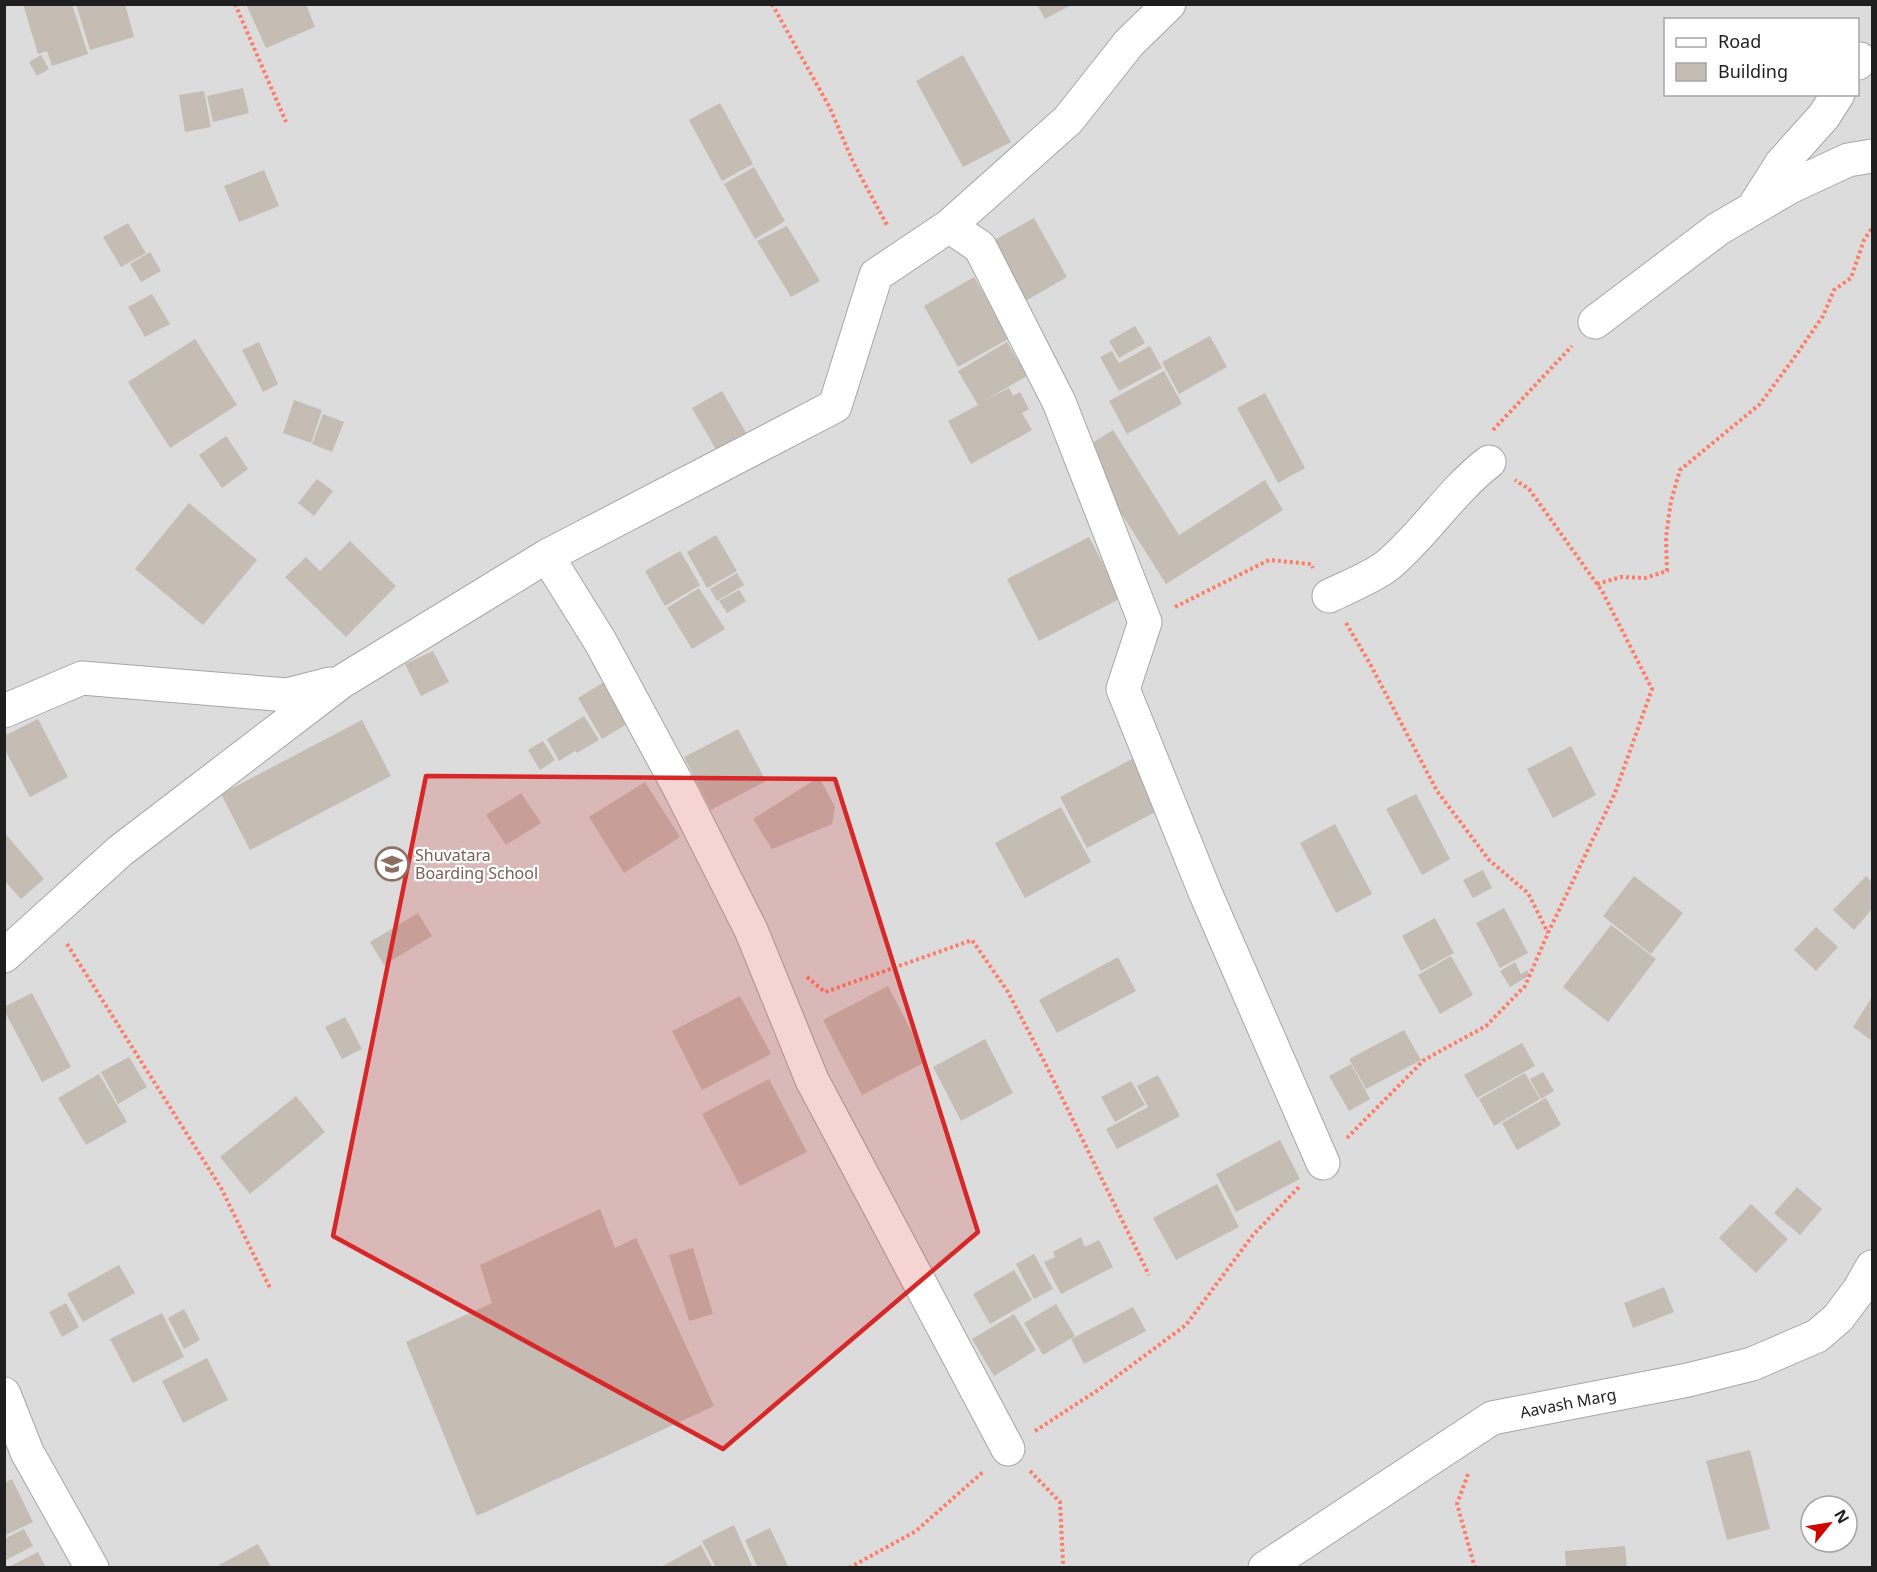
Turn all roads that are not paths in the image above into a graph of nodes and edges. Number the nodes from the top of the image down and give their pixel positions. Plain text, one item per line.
1 (1169, 4) edge
2 (1837, 96) edge
3 (1872, 156) edge
4 (1753, 209) junction
5 (949, 226) junction
6 (1595, 322) road end
7 (1489, 462) road end
8 (547, 556) junction
9 (1329, 596) road end
10 (341, 682) junction
11 (4, 711) edge
12 (4, 956) edge
13 (1323, 1163) road end
14 (1872, 1267) edge
15 (4, 1394) edge
16 (1008, 1449) road end
17 (92, 1568) edge
18 (1265, 1568) edge

1 - 5 street
2 - 4 street
3 - 4 street
4 - 6 street
5 - 8 street
5 - 13 street
7 - 9 street
8 - 10 street
8 - 16 street
10 - 11 street
10 - 12 street
14 - 18 street, Aavash Marg
15 - 17 street

